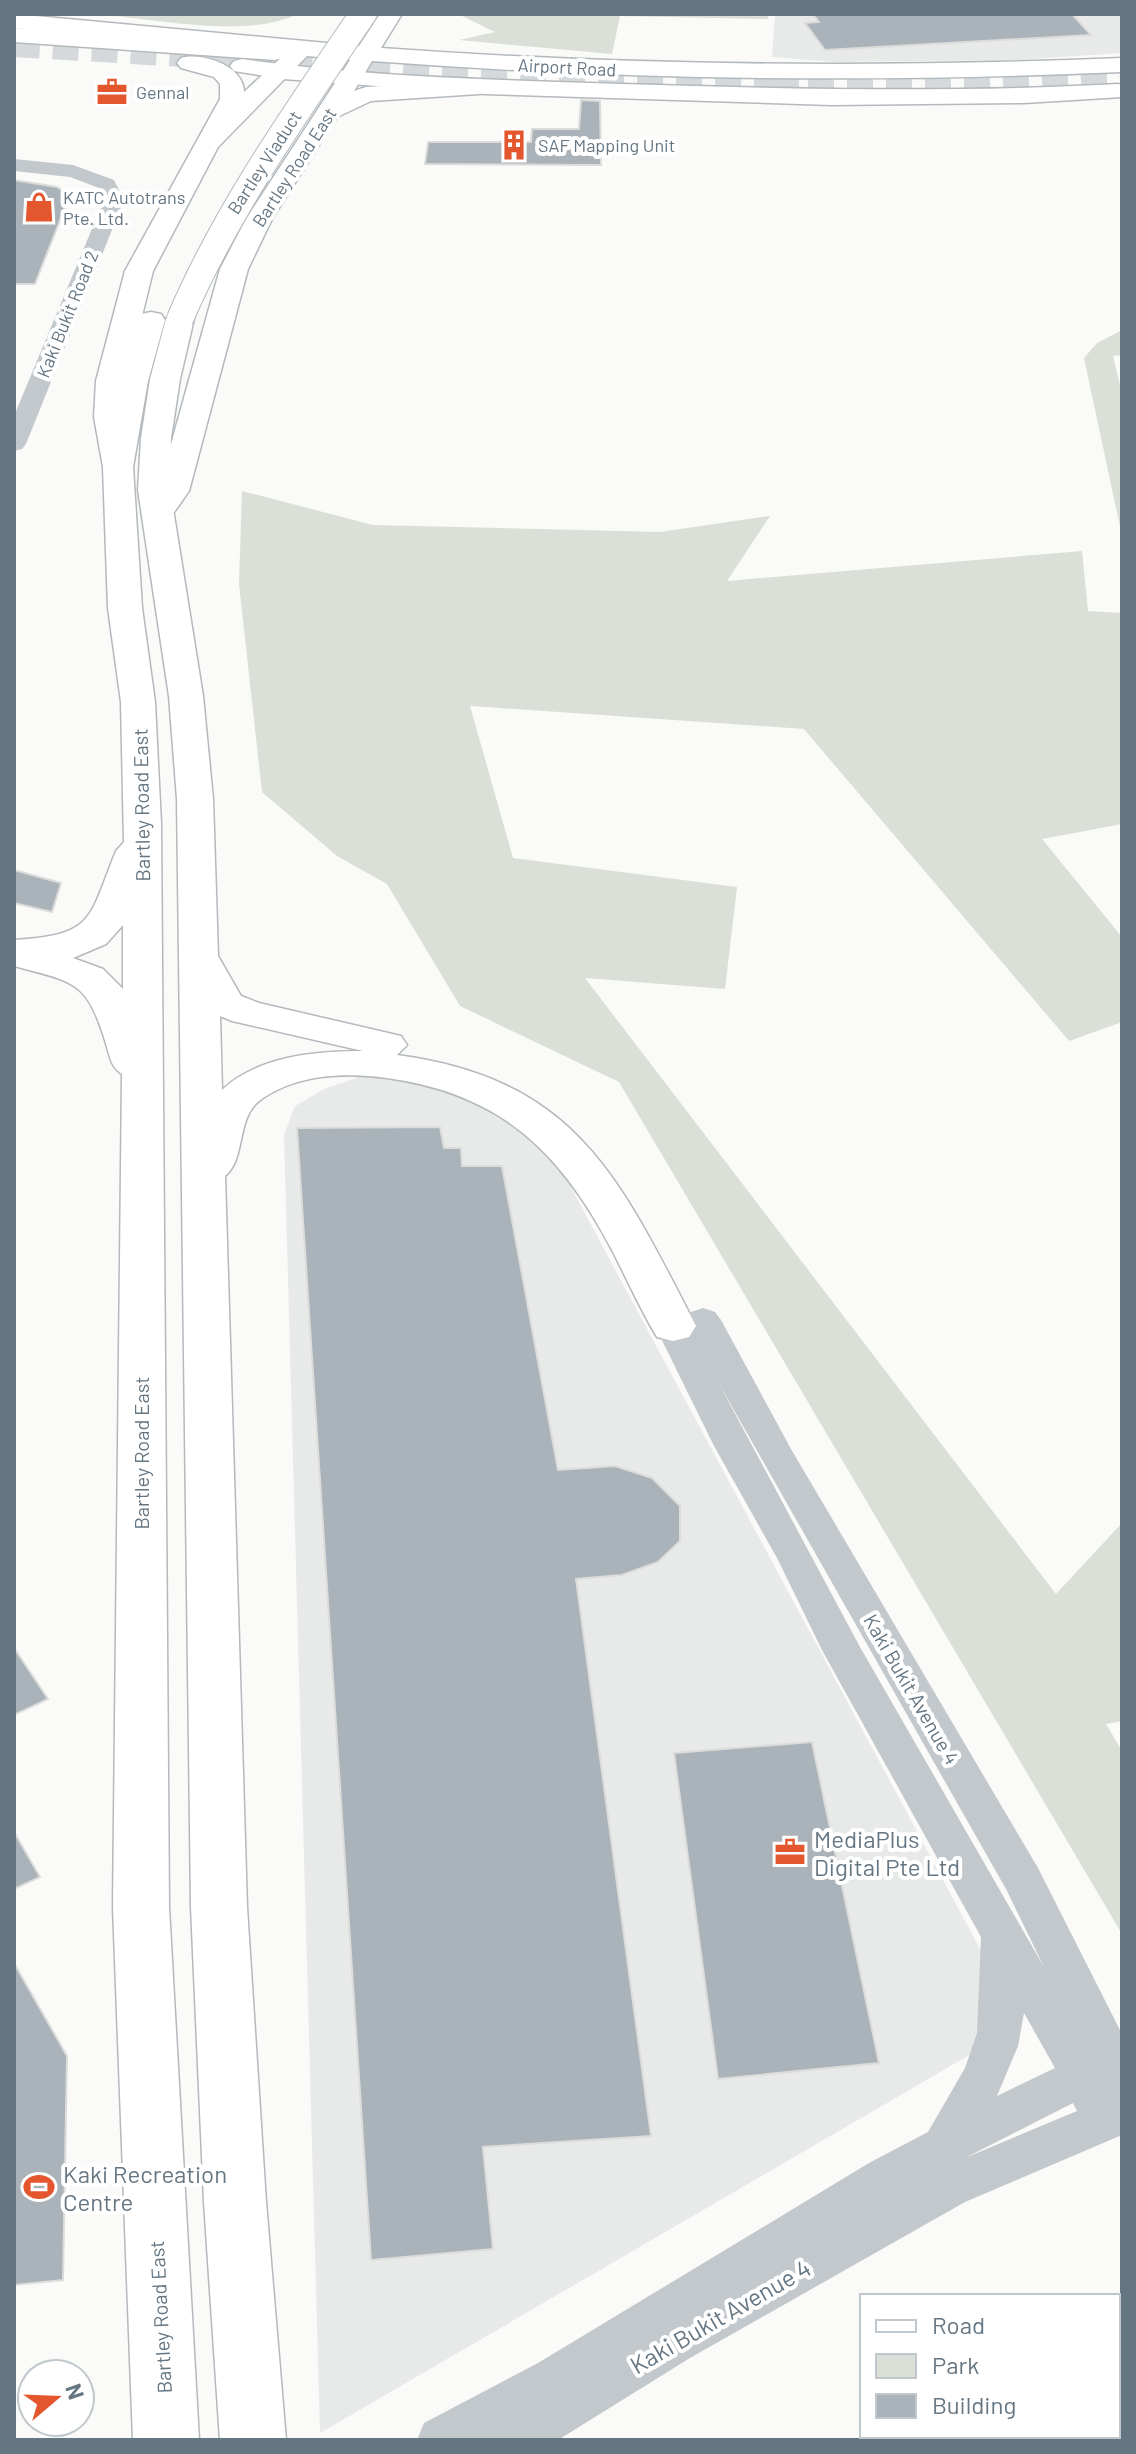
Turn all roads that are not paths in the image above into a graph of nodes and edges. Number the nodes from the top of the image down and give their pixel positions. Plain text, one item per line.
1 (380, 16) edge
2 (14, 21) edge
3 (14, 35) edge
4 (300, 49) junction
5 (14, 52) edge
6 (189, 63) junction
7 (496, 63) junction
8 (1122, 65) edge
9 (358, 66) junction
10 (975, 72) junction
11 (1120, 85) edge
12 (1008, 86) junction
13 (485, 87) junction
14 (329, 112) junction
15 (256, 127) dead end
16 (217, 129) junction
17 (14, 165) edge
18 (164, 310) junction
19 (14, 444) edge
20 (118, 467) junction
21 (159, 511) junction
22 (143, 824) junction
23 (14, 953) edge
24 (199, 958) junction
25 (142, 1086) junction
26 (202, 1192) junction
27 (688, 1323) junction
28 (1002, 1936) junction
29 (1106, 2072) edge
30 (1114, 2118) edge
31 (945, 2146) junction
32 (166, 2440) edge
33 (253, 2440) edge
34 (442, 2440) edge
35 (513, 2440) edge

1 - 7 main road
1 - 9 main road, Bartley Road East
1 - 18 main road, Bartley Viaduct, bridge
2 - 4 main road
3 - 4 main road
4 - 6 main road
4 - 9 main road
4 - 15 main road, Bartley Viaduct
4 - 16 main road, Bartley Road East
5 - 6 main road
6 - 16 main road
7 - 9 main road, Airport Road
7 - 10 main road, Airport Road
8 - 10 main road, Airport Road
9 - 12 main road, Airport Road
9 - 13 main road
9 - 14 main road, Bartley Road East
10 - 12 main road
11 - 12 main road, Airport Road
11 - 13 main road
13 - 14 main road
14 - 21 main road, Bartley Road East
16 - 20 main road, Bartley Road East
17 - 19 street, Kaki Bukit Road 2
18 - 20 main road, Bartley Road East
18 - 21 main road
20 - 22 main road, Bartley Road East
21 - 24 main road
22 - 23 main road
22 - 25 main road, Bartley Road East
23 - 25 main road
24 - 26 main road
24 - 27 main road
25 - 32 main road, Bartley Road East
26 - 27 main road
26 - 33 main road
27 - 28 street, Kaki Bukit Avenue 4
27 - 29 street, Kaki Bukit Avenue 4
28 - 29 street, Kaki Bukit Avenue 4
28 - 31 street, Kaki Bukit Avenue 4
29 - 30 street, Kaki Bukit Avenue 4
29 - 31 street, Kaki Bukit Avenue 4
30 - 35 street, Kaki Bukit Avenue 4
31 - 34 street, Kaki Bukit Avenue 4

